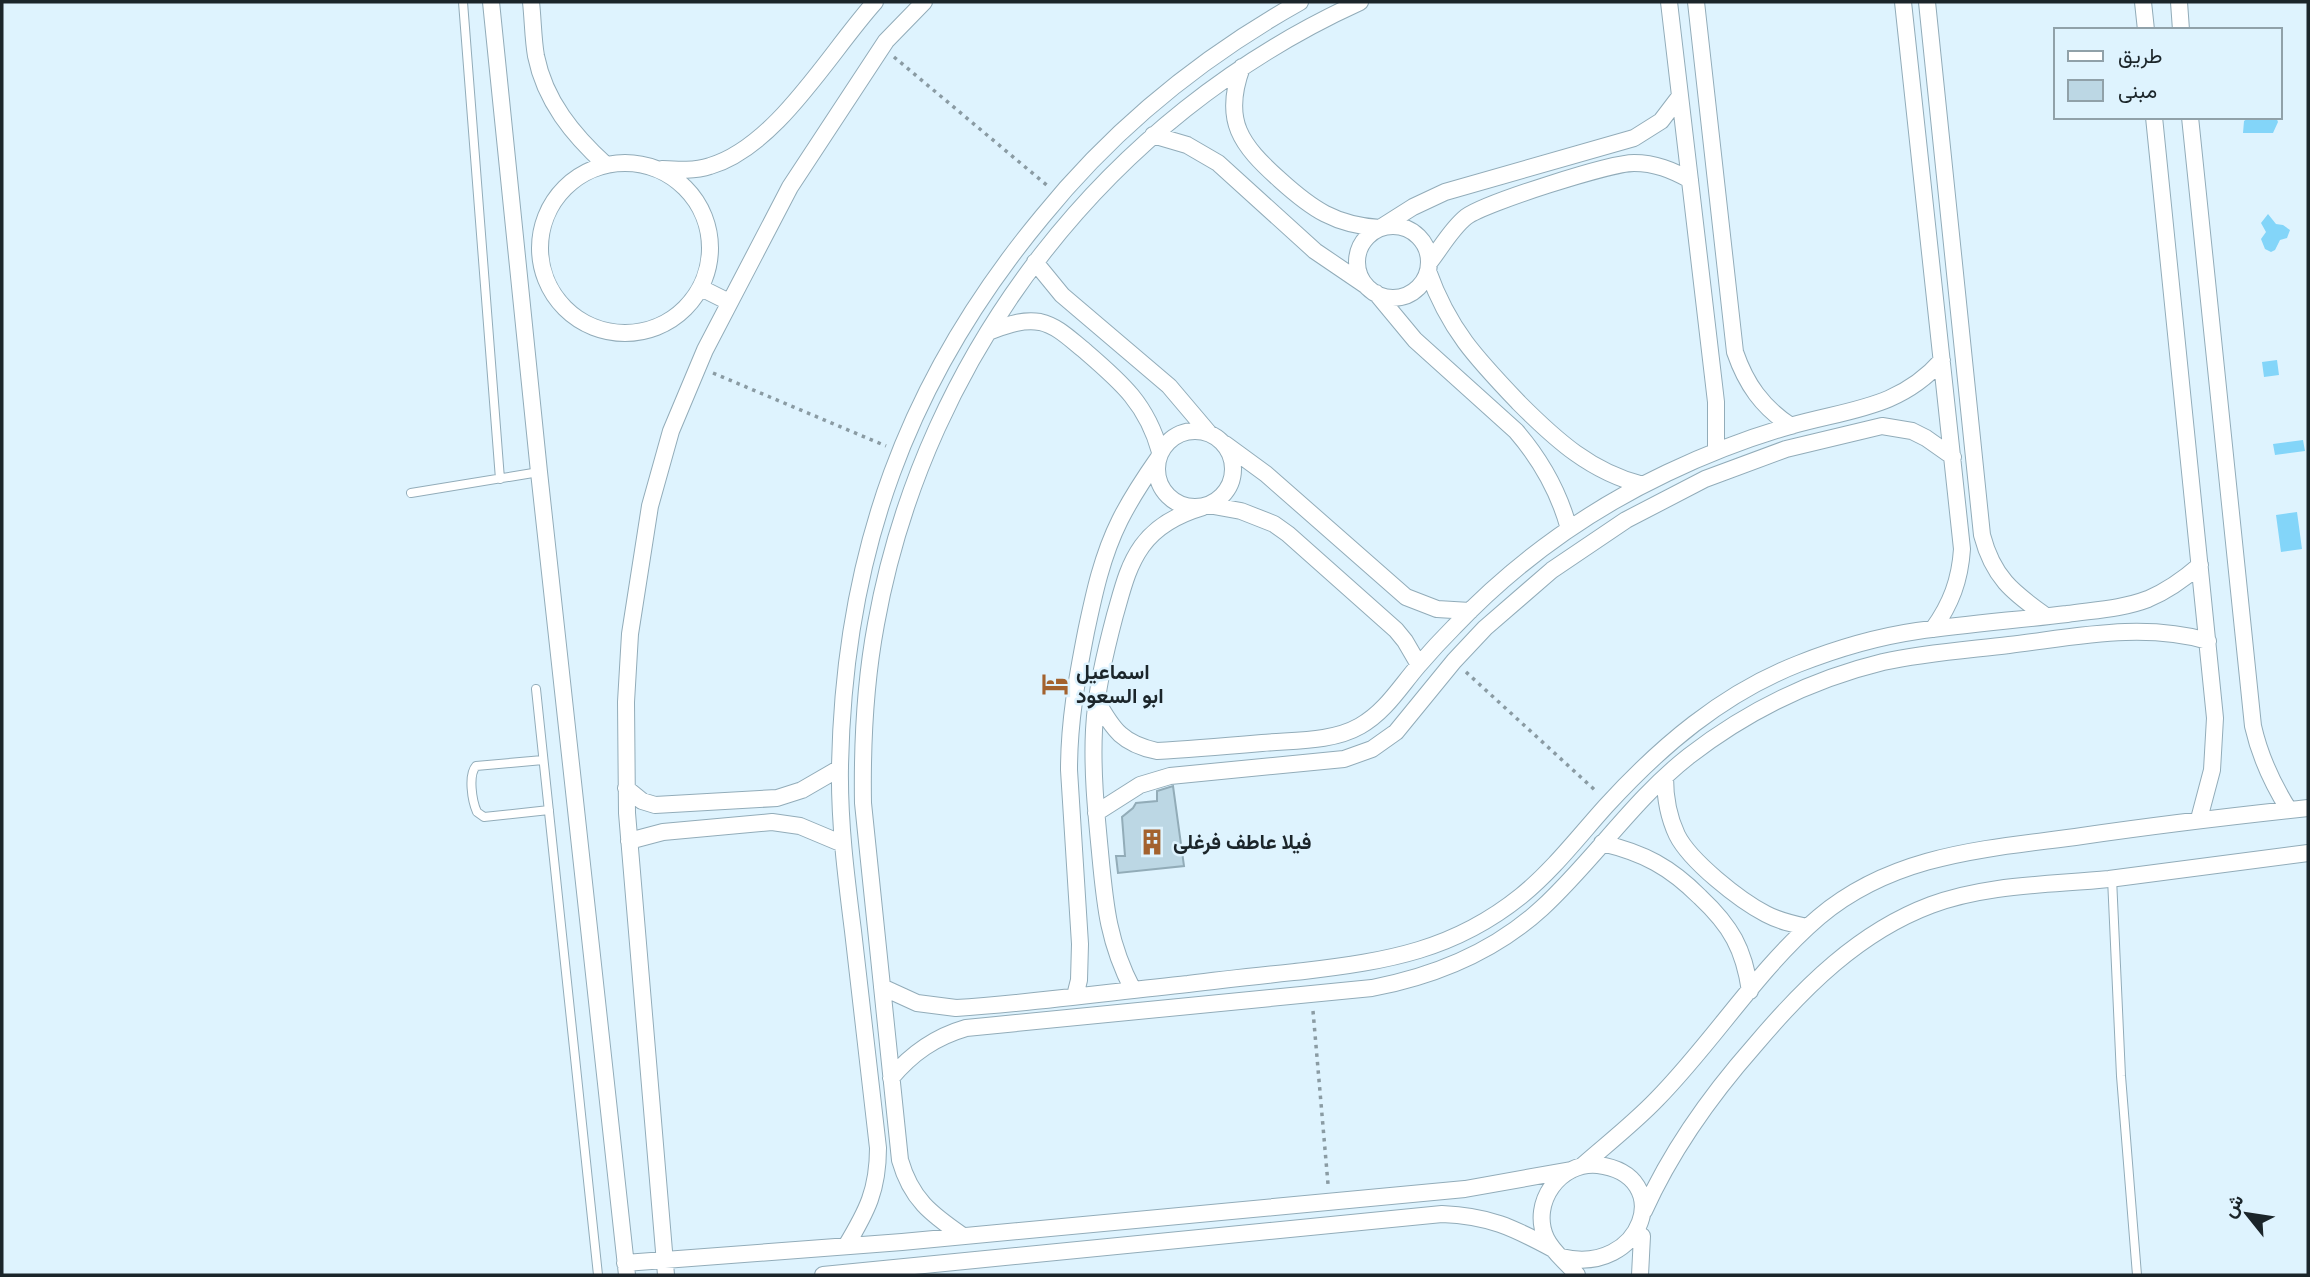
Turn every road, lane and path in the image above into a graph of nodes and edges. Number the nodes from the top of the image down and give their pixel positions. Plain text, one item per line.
1 (463, 2) edge
2 (491, 2) edge
3 (531, 2) edge
4 (875, 2) edge
5 (923, 2) edge
6 (1300, 2) edge
7 (1360, 2) edge
8 (1669, 2) edge
9 (1696, 2) edge
10 (1903, 2) edge
11 (1927, 2) edge
12 (2143, 2) edge
13 (2179, 2) edge
14 (2146, 28) edge
15 (2182, 28) edge
16 (881, 47) junction
17 (1241, 67) junction
18 (1680, 96) junction
19 (2154, 119) edge
20 (2190, 119) edge
21 (1153, 135) junction
22 (606, 165) junction
23 (657, 169) junction
24 (1690, 180) junction
25 (1059, 196) junction
26 (1382, 227) junction
27 (540, 253) junction
28 (517, 258) junction
29 (1035, 262) junction
30 (1429, 267) junction
31 (701, 288) junction
32 (1371, 289) junction
33 (729, 302) junction
34 (988, 332) junction
35 (1942, 360) junction
36 (698, 367) junction
37 (1791, 426) junction
38 (1208, 432) junction
39 (1225, 444) junction
40 (899, 451) junction
41 (1716, 451) junction
42 (1160, 454) junction
43 (1953, 457) junction
44 (539, 472) junction
45 (500, 479) junction
46 (1643, 485) junction
47 (411, 493) dead end
48 (1205, 506) junction
49 (1569, 529) junction
50 (2200, 565) junction
51 (1469, 611) junction
52 (2046, 616) junction
53 (1933, 629) junction
54 (2208, 641) junction
55 (1454, 661) junction
56 (1419, 666) junction
57 (536, 690) dead end
58 (1097, 701) junction
59 (543, 760) junction
60 (840, 768) junction
61 (1665, 777) junction
62 (626, 788) junction
63 (1609, 803) junction
64 (2308, 808) edge
65 (549, 810) junction
66 (2289, 810) junction
67 (1096, 813) junction
68 (2199, 819) junction
69 (629, 841) junction
70 (1602, 843) junction
71 (843, 844) junction
72 (2308, 853) edge
73 (2112, 878) junction
74 (1807, 927) junction
75 (881, 987) junction
76 (1133, 990) junction
77 (1750, 991) junction
78 (1311, 994) junction
79 (1075, 996) junction
80 (891, 1078) junction
81 (1577, 1168) junction
82 (1329, 1200) junction
83 (1644, 1212) junction
84 (1642, 1232) junction
85 (963, 1236) junction
86 (846, 1246) junction
87 (1557, 1253) junction
88 (665, 1267) edge
89 (626, 1269) edge
90 (598, 1275) edge
91 (823, 1275) edge
92 (1577, 1275) edge
93 (1640, 1275) edge
94 (2137, 1275) edge

1 - 45 lane
2 - 28 street
3 - 22 street
4 - 23 street
5 - 16 street
6 - 25 street
7 - 17 street
8 - 18 street
9 - 37 street
10 - 35 street
11 - 52 street
12 - 14 street
13 - 15 street
16 - 25 path
16 - 33 street
17 - 21 street
17 - 26 street
18 - 24 street
18 - 26 street
19 - 50 street
20 - 66 street
21 - 29 street
21 - 32 street
22 - 23 street
22 - 27 street
23 - 31 street
24 - 30 street
24 - 41 street
25 - 40 street
26 - 30 street
26 - 32 street
27 - 28 street
27 - 31 street
28 - 44 street
29 - 34 street
29 - 38 street
30 - 32 street
30 - 46 street
31 - 33 street
32 - 49 street
33 - 36 street
34 - 42 street
34 - 75 street
35 - 37 street
35 - 43 street
36 - 40 path
36 - 62 street
37 - 41 street
38 - 39 street
38 - 42 street
39 - 48 street
39 - 51 street
40 - 60 street
41 - 46 street
42 - 48 street
42 - 79 street
43 - 53 street
43 - 55 street
44 - 45 lane
44 - 89 street
45 - 47 lane
46 - 49 street
48 - 56 street
48 - 58 street
49 - 51 street
50 - 52 street
50 - 54 street
51 - 56 street
52 - 53 street
53 - 63 street
54 - 61 street
54 - 68 street
55 - 63 path
55 - 67 street
56 - 58 street
57 - 59 lane
58 - 67 street
59 - 65 lane
59 - 65 lane
60 - 62 street
60 - 71 street
61 - 70 street
61 - 74 street
62 - 69 street
63 - 76 street
64 - 66 street
65 - 90 lane
66 - 68 street
67 - 76 street
68 - 74 street
69 - 71 street
69 - 88 street
70 - 77 street
70 - 78 street
71 - 86 street
72 - 73 street
73 - 83 street
73 - 94 lane
74 - 77 street
75 - 79 street
75 - 80 street
76 - 79 street
77 - 81 street
78 - 80 street
78 - 82 path
80 - 85 street
81 - 82 street
81 - 83 street
81 - 87 street
82 - 85 street
83 - 84 street
84 - 87 street
84 - 93 street
85 - 86 street
86 - 88 street
87 - 91 street
87 - 92 street
88 - 89 street

